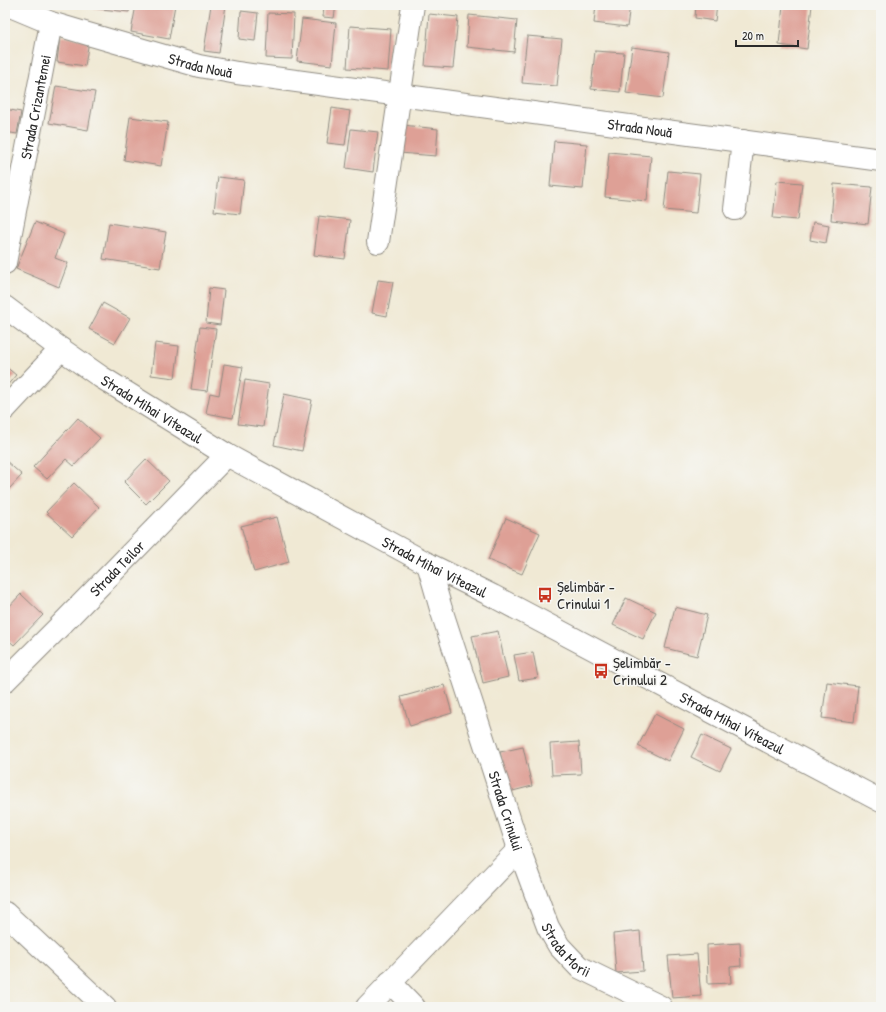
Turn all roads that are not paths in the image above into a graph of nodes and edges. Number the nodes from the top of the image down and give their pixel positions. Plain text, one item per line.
1 (8, 5) edge
2 (413, 5) edge
3 (52, 23) junction
4 (400, 94) junction
5 (743, 141) junction
6 (881, 160) edge
7 (735, 208) dead end
8 (378, 242) dead end
9 (5, 263) edge
10 (5, 307) edge
11 (61, 349) junction
12 (5, 409) edge
13 (227, 455) junction
14 (428, 564) junction
15 (5, 681) edge
16 (881, 801) edge
17 (519, 849) junction
18 (5, 913) edge
19 (390, 982) junction
20 (105, 1007) edge
21 (367, 1007) edge
22 (414, 1007) edge
23 (661, 1007) edge

1 - 3 street, Strada Nouă
2 - 4 street
3 - 4 street, Strada Nouă
3 - 9 street, Strada Crizantemei
4 - 5 street, Strada Nouă
4 - 8 street
5 - 6 street, Strada Nouă
5 - 7 street
10 - 11 street, Strada Mihai Viteazul
11 - 12 street
11 - 13 street, Strada Mihai Viteazul
13 - 14 street, Strada Mihai Viteazul
13 - 15 street, Strada Teilor
14 - 16 street, Strada Mihai Viteazul
14 - 17 street, Strada Crinului
17 - 19 street, Strada Crinului
17 - 23 street, Strada Morii
18 - 20 street
19 - 21 street, Strada Crinului
19 - 22 street

